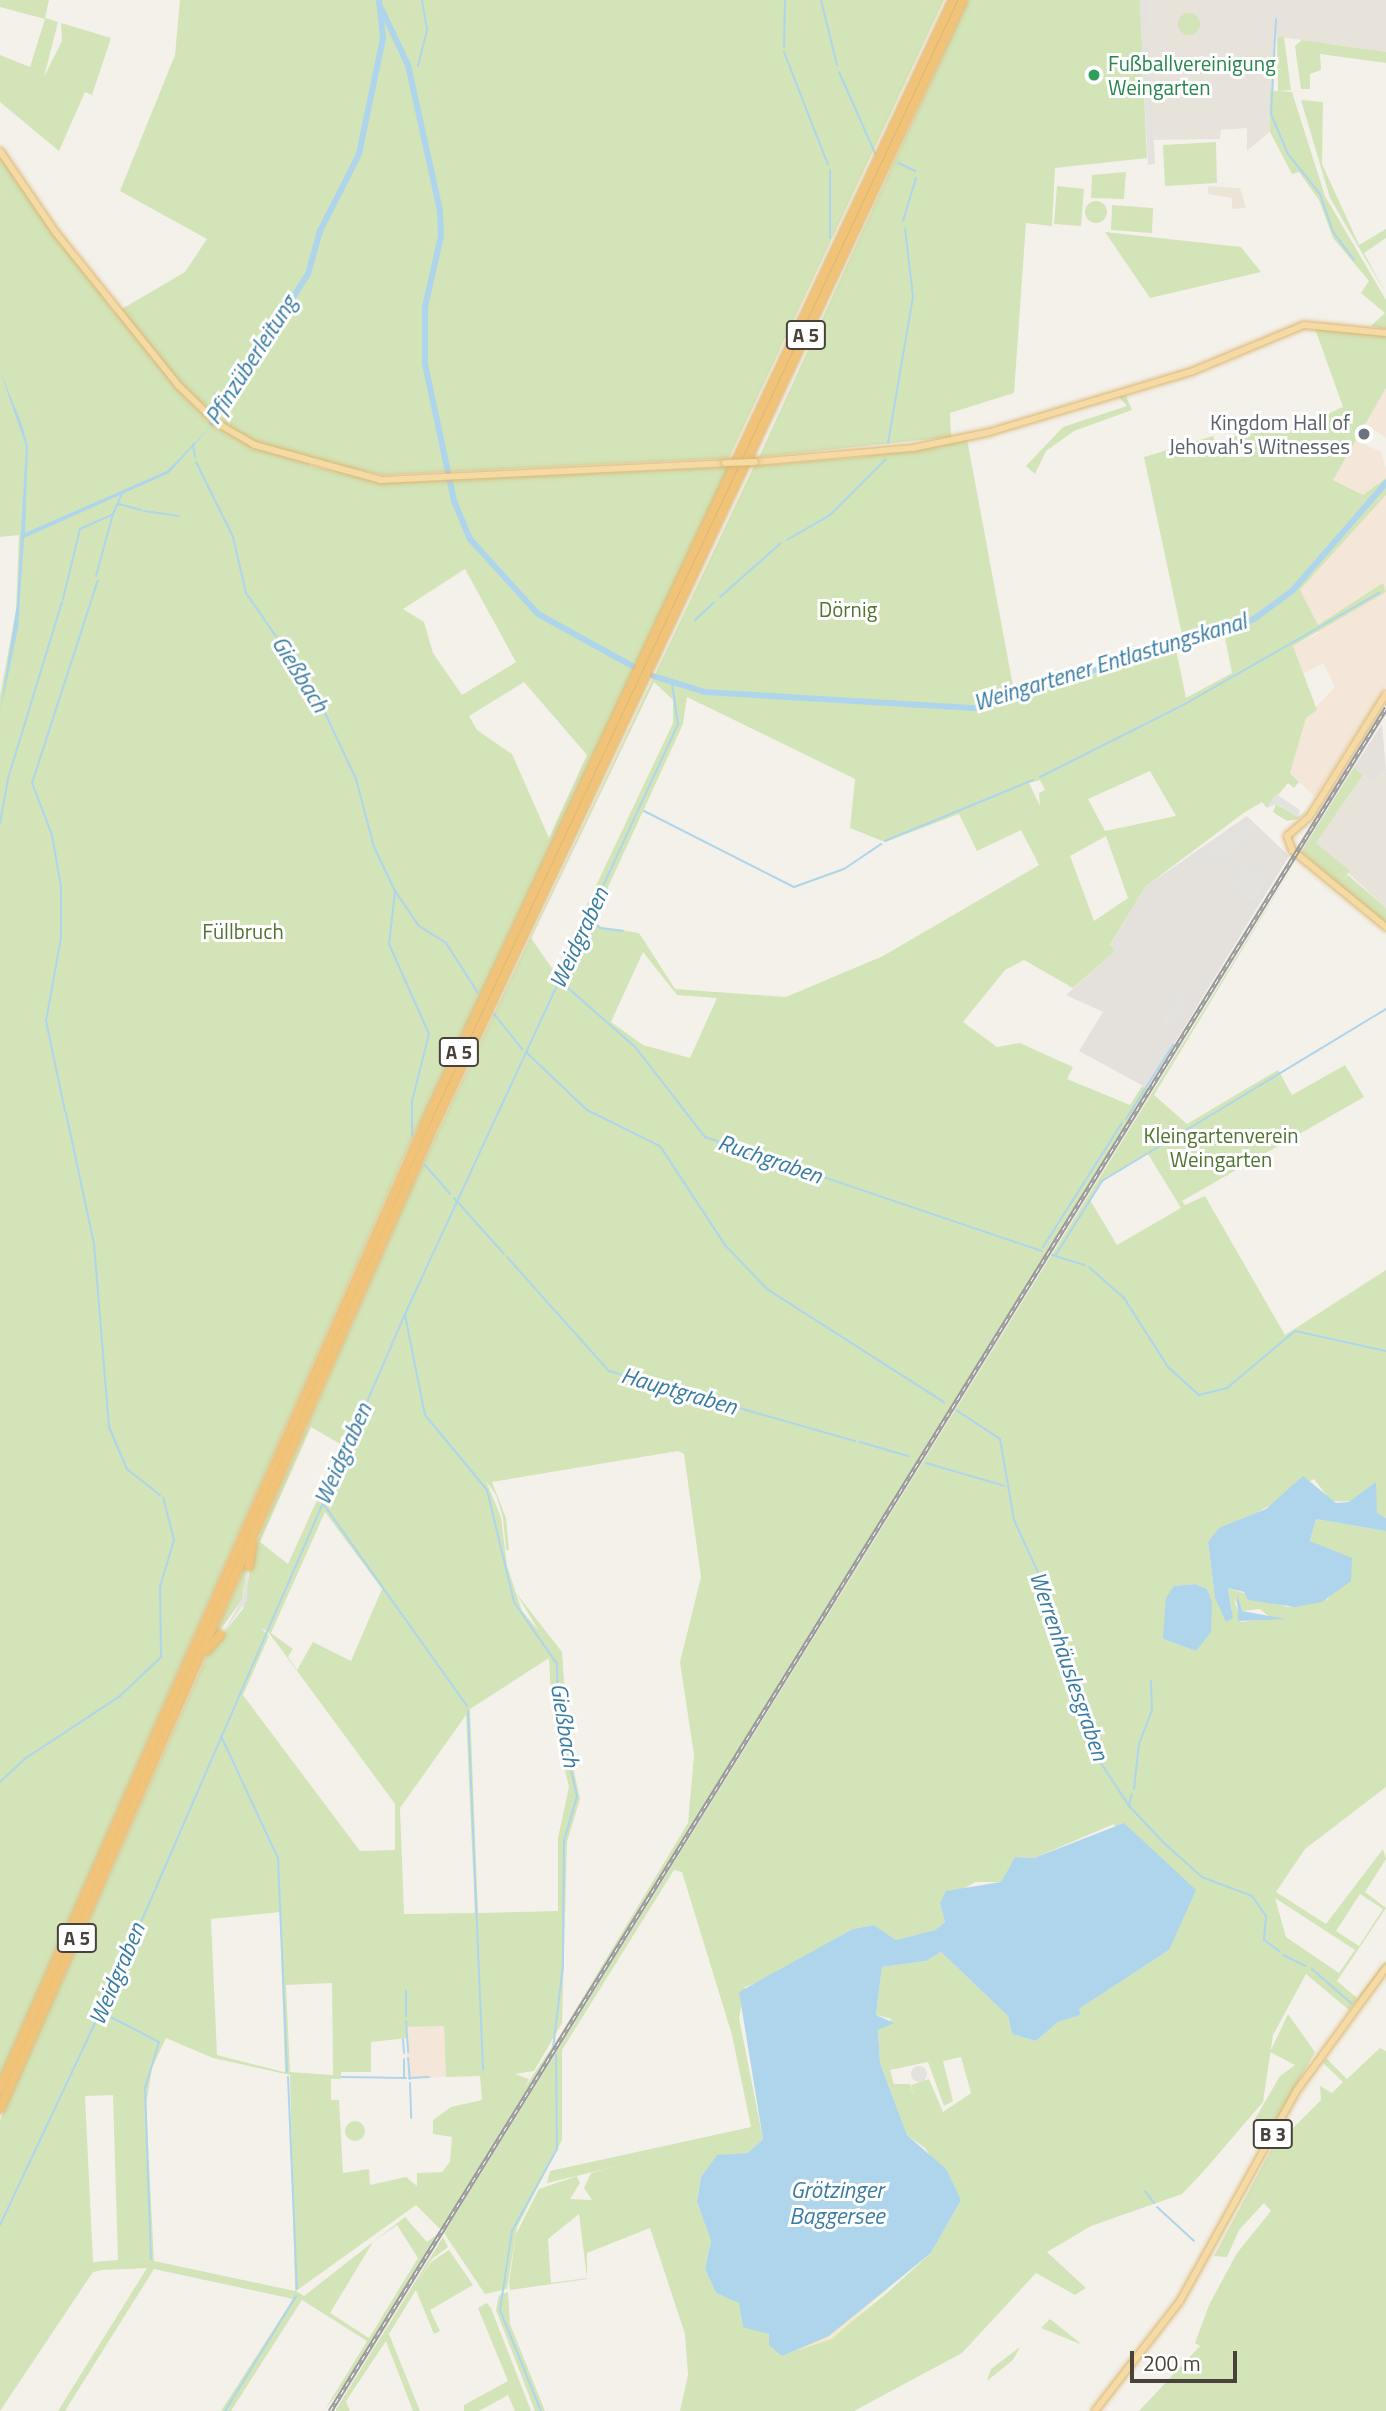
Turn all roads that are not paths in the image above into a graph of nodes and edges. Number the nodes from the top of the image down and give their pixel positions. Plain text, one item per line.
1 (953, 0) edge
2 (963, 0) edge
3 (0, 151) edge
4 (1386, 332) edge
5 (1386, 694) edge
6 (1386, 928) edge
7 (254, 1534) junction
8 (249, 1566) dead end
9 (220, 1635) dead end
10 (199, 1661) junction
11 (1386, 1968) edge
12 (0, 2088) edge
13 (0, 2109) edge
14 (1095, 2411) edge

1 - 12 highway, A 5
2 - 7 highway, A 5
3 - 4 main road, bridge
5 - 6 main road
7 - 8 highway
7 - 10 highway, A 5
9 - 10 highway
10 - 13 highway, A 5
11 - 14 main road, B 3

